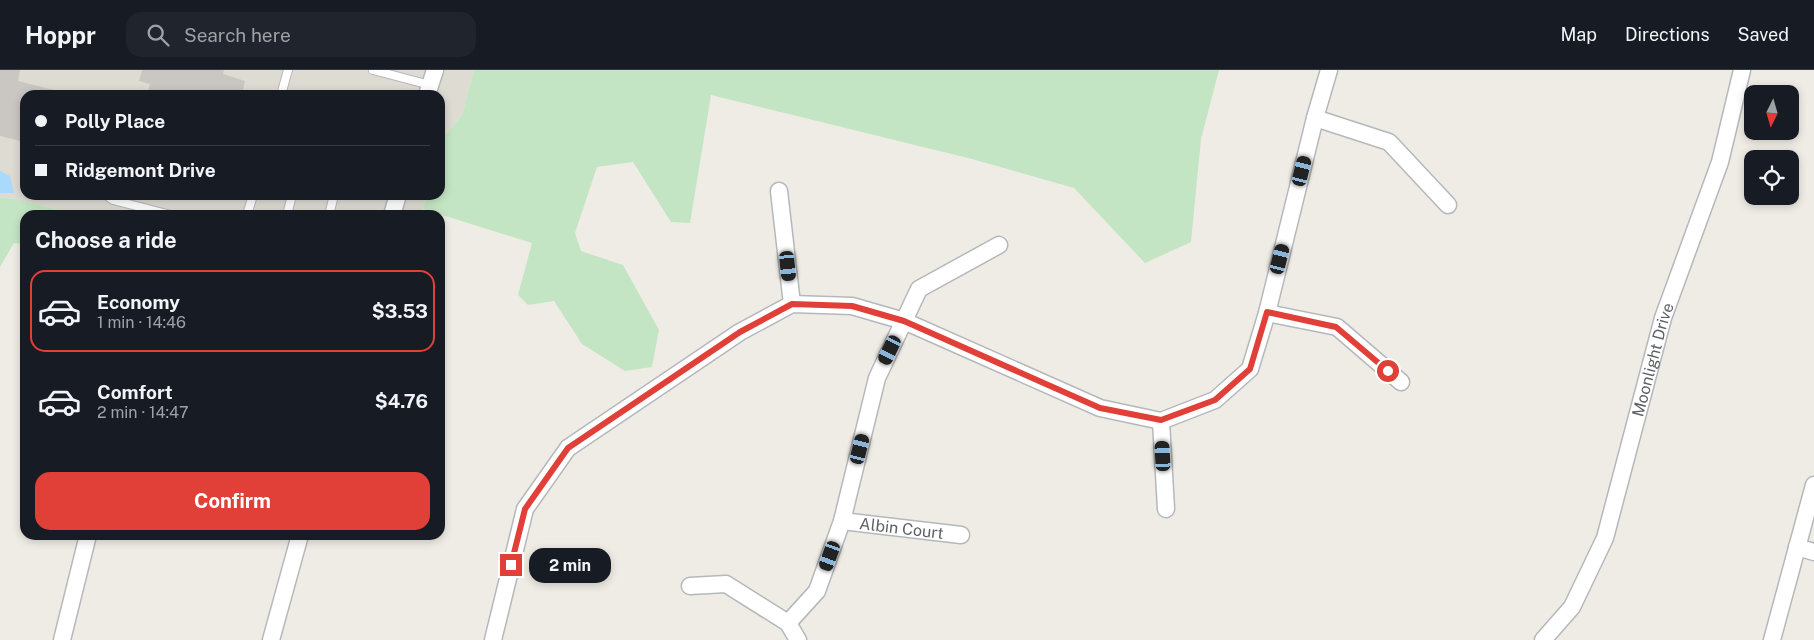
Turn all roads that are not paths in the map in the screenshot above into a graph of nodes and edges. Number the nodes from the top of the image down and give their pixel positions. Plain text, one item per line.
1 (288, 70) edge
2 (373, 70) edge
3 (1329, 70) edge
4 (1742, 70) edge
5 (431, 83) edge
6 (282, 90) edge
7 (1315, 118) junction
8 (779, 191) dead end
9 (113, 200) edge
10 (1448, 205) dead end
11 (152, 210) edge
12 (999, 244) dead end
13 (792, 304) junction
14 (1267, 312) junction
15 (904, 321) junction
16 (1401, 382) dead end
17 (1161, 420) junction
18 (1814, 485) edge
19 (1166, 509) dead end
20 (842, 521) junction
21 (961, 536) dead end
22 (87, 540) edge
23 (299, 540) edge
24 (1797, 547) junction
25 (1814, 552) edge
26 (690, 586) dead end
27 (788, 623) junction
28 (62, 640) edge
29 (271, 640) edge
30 (493, 640) edge
31 (798, 640) edge
32 (1543, 640) edge
33 (1772, 640) edge

1 - 6 lane
2 - 5 lane
3 - 7 street
4 - 32 street, Moonlight Drive
7 - 10 street
7 - 14 street
8 - 13 street
9 - 11 lane
12 - 15 street
13 - 15 street
13 - 30 street
14 - 16 street
14 - 17 street
15 - 17 street
15 - 20 street
17 - 19 street
18 - 24 street
20 - 21 street, Albin Court
20 - 27 street
22 - 28 street
23 - 29 street
24 - 25 street
24 - 33 street
26 - 27 street
27 - 31 street

